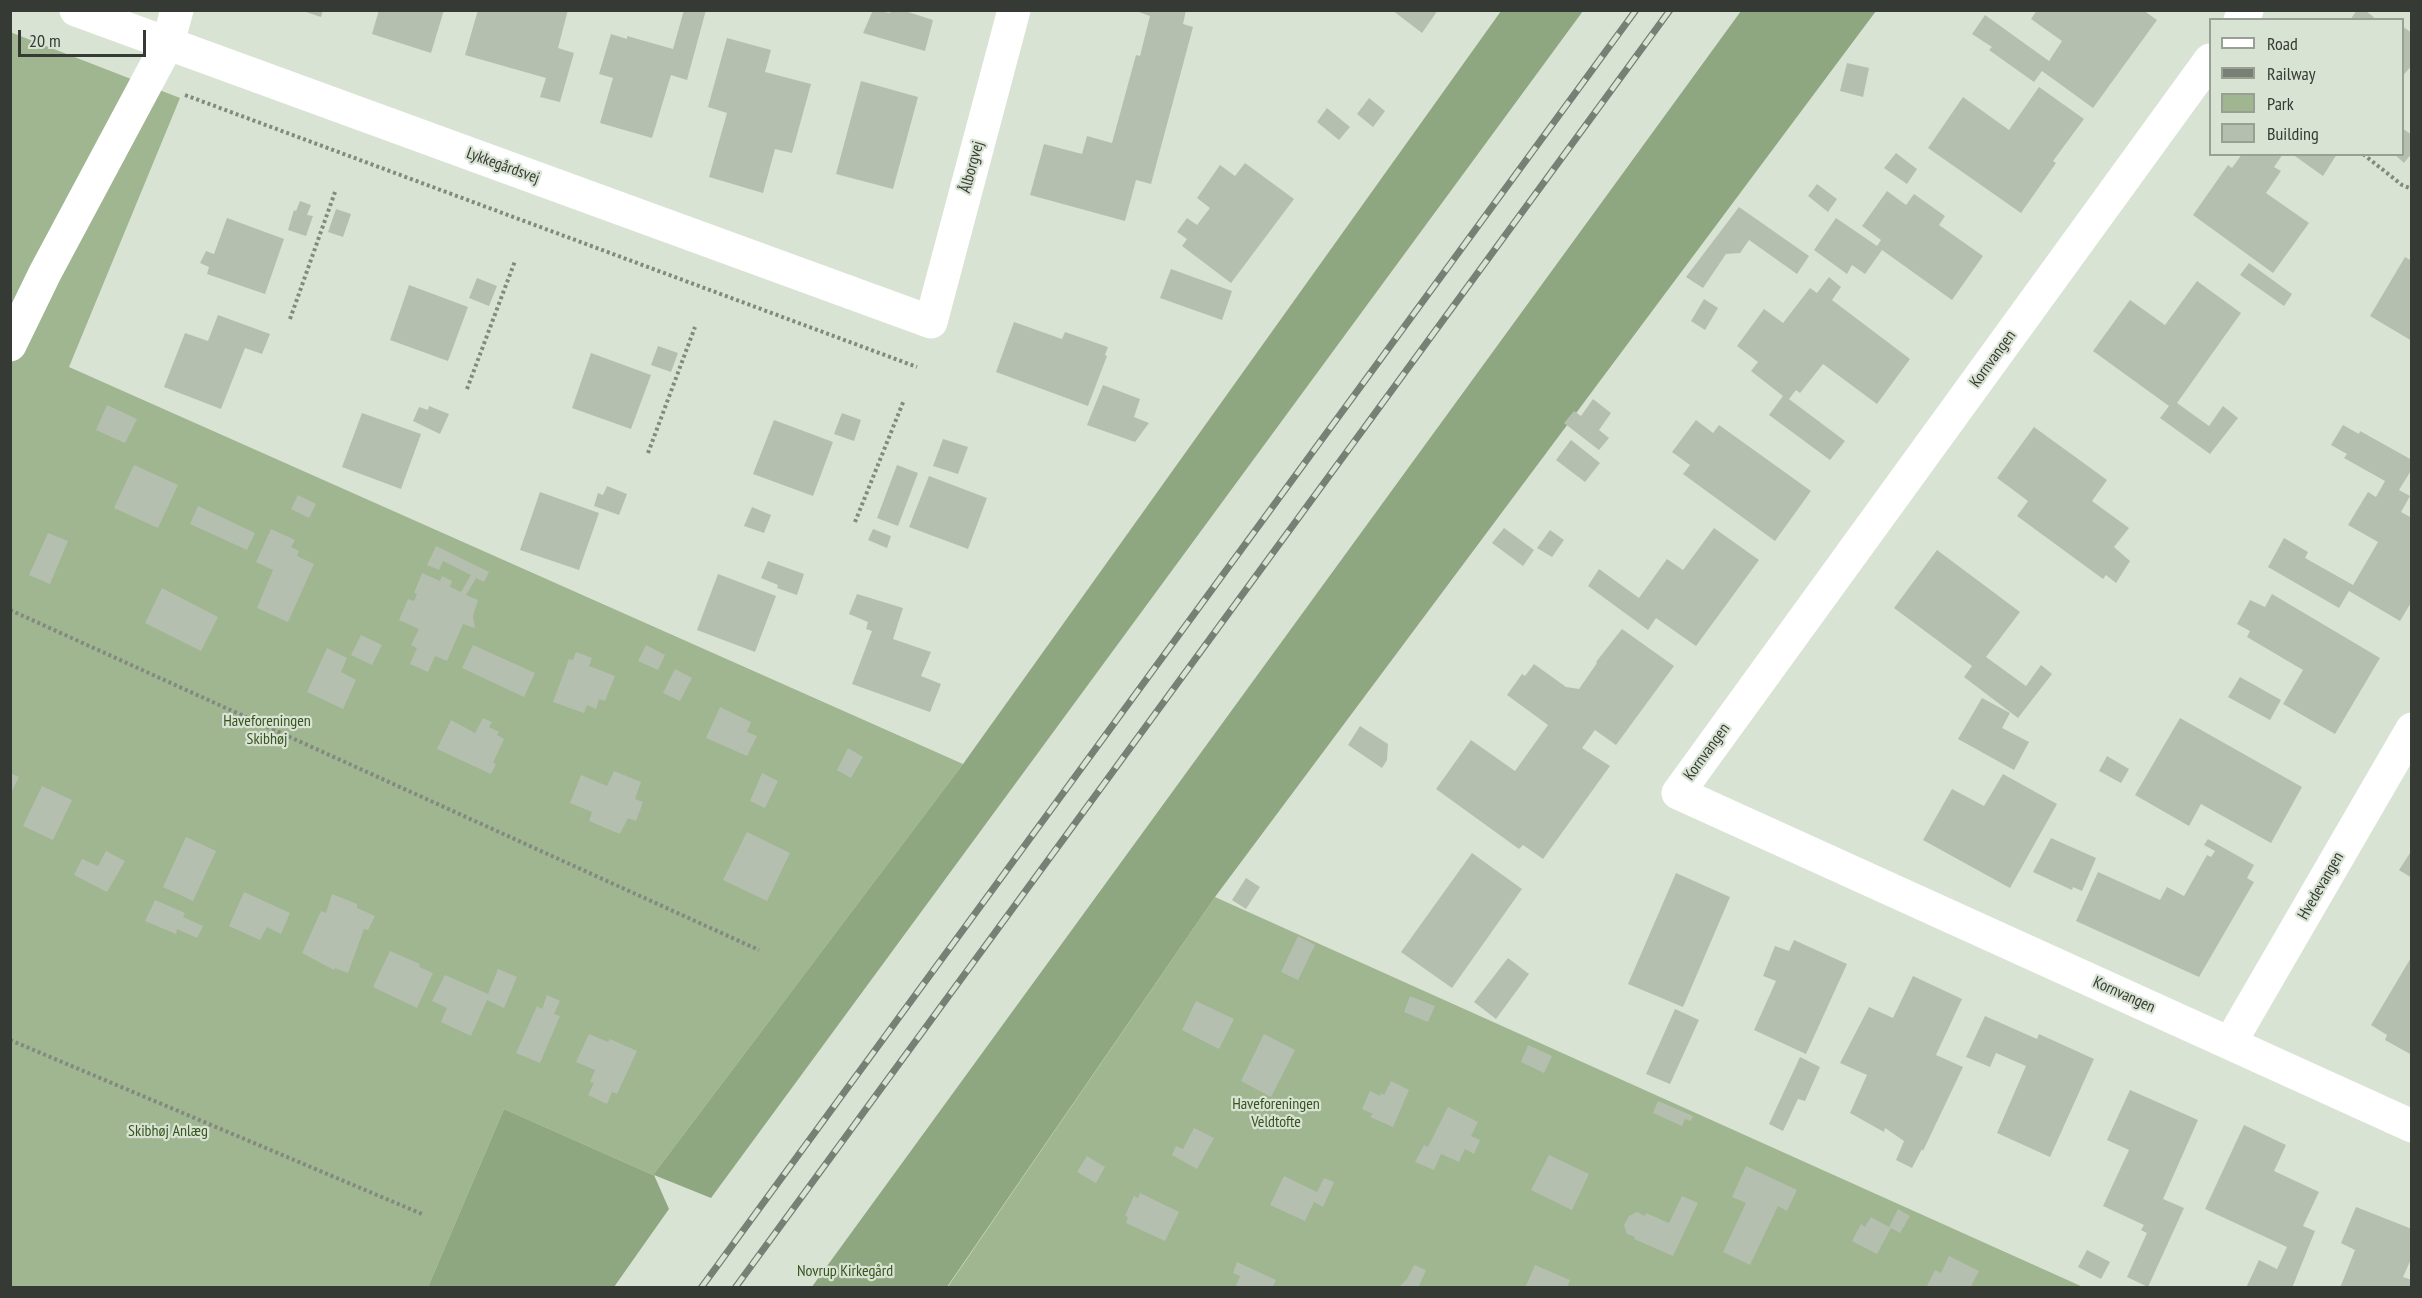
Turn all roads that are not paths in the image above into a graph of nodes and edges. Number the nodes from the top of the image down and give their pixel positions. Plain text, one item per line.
1 (76, 10) edge
2 (177, 10) edge
3 (1014, 10) edge
4 (168, 44) junction
5 (2209, 63) edge
6 (931, 322) joint
7 (10, 345) edge
8 (2412, 729) edge
9 (2230, 1043) junction
10 (2412, 1126) edge

1 - 4 street, Lykkegårdsvej
2 - 4 street
3 - 6 street, Ålborgvej
4 - 6 street, Lykkegårdsvej
4 - 7 street
5 - 9 street, Kornvangen
8 - 9 street, Hvedevangen
9 - 10 street, Kornvangen

